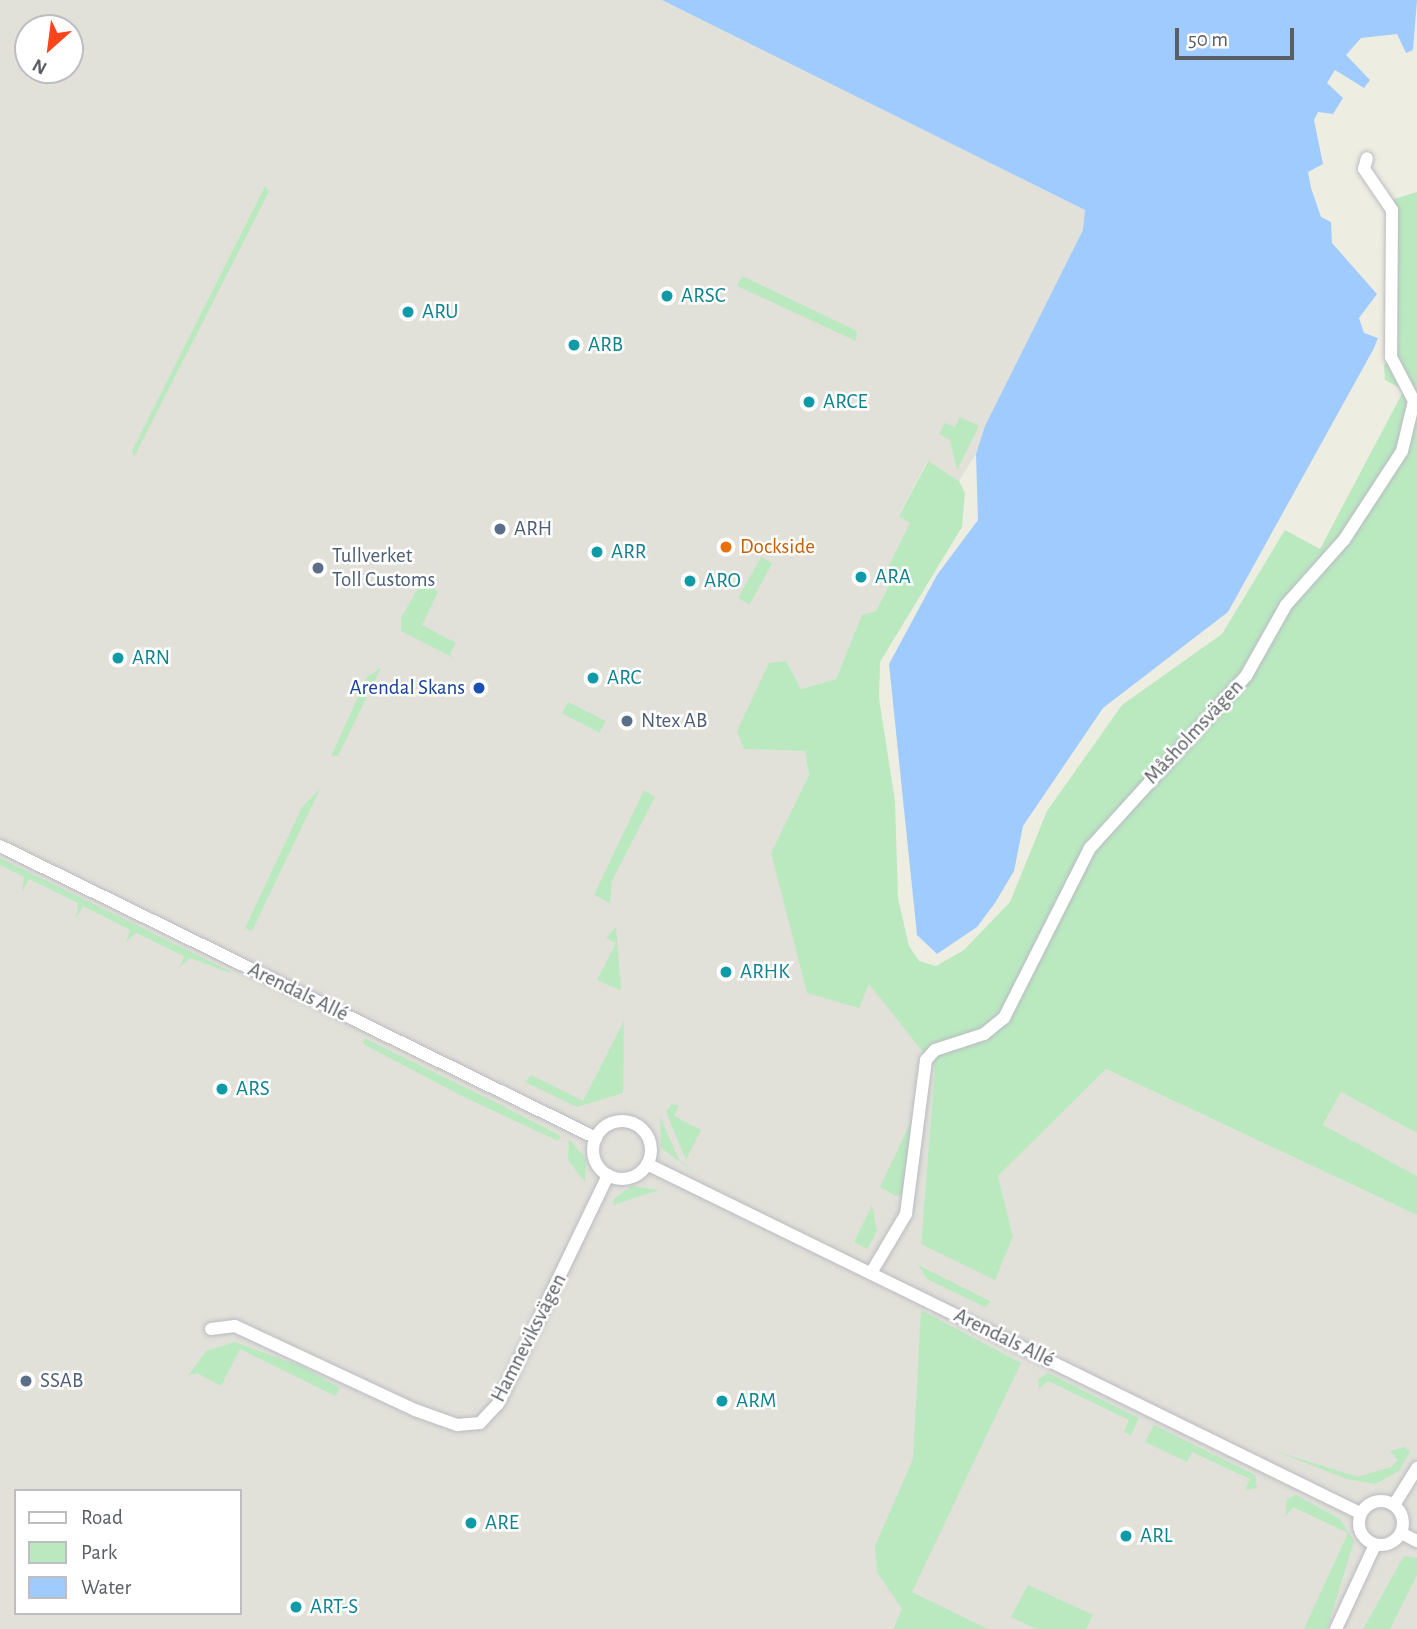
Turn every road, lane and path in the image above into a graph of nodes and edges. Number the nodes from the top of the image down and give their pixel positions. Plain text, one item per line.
1 (1367, 158) dead end
2 (0, 846) edge
3 (596, 1138) junction
4 (647, 1164) junction
5 (608, 1175) junction
6 (871, 1273) junction
7 (211, 1329) dead end
8 (1417, 1468) edge
9 (1394, 1505) junction
10 (1360, 1513) junction
11 (1401, 1533) junction
12 (1417, 1541) edge
13 (1375, 1545) junction
14 (1336, 1629) edge

1 - 6 street, Måsholmsvägen
2 - 3 street, Arendals Allé
3 - 4 street
3 - 5 street
4 - 5 street
4 - 6 street, Arendals Allé
5 - 7 street, Hamneviksvägen
6 - 10 street, Arendals Allé
8 - 9 street
9 - 10 street
9 - 11 street
10 - 13 street
11 - 12 street
11 - 13 street
13 - 14 street

